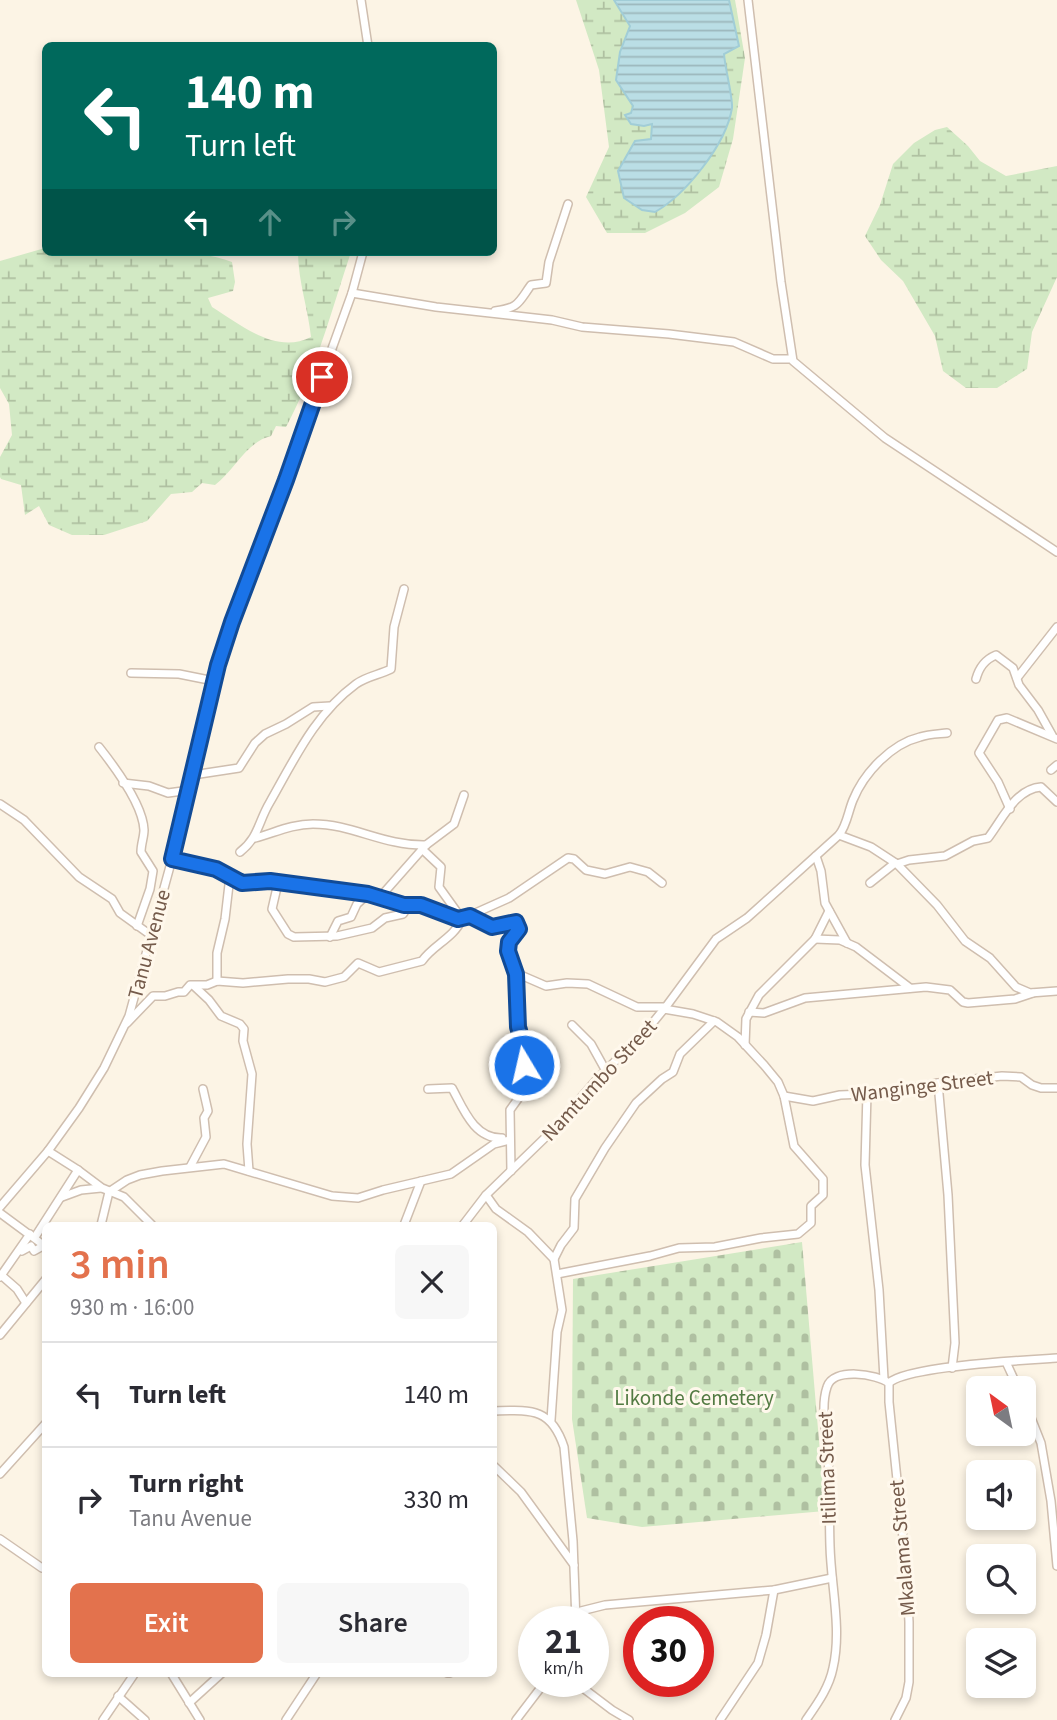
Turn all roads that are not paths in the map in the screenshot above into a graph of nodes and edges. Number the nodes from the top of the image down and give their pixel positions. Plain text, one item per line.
1 (361, 0) edge
2 (748, 0) edge
3 (367, 42) edge
4 (568, 204) dead end
5 (362, 256) edge
6 (352, 293) junction
7 (488, 313) junction
8 (791, 359) junction
9 (1057, 552) edge
10 (404, 589) dead end
11 (1057, 627) edge
12 (131, 673) dead end
13 (1017, 678) junction
14 (976, 679) dead end
15 (214, 681) junction
16 (330, 706) junction
17 (947, 733) dead end
18 (1054, 738) edge
19 (99, 747) dead end
20 (193, 775) junction
21 (123, 783) junction
22 (190, 790) junction
23 (464, 795) dead end
24 (1057, 802) edge
25 (0, 804) edge
26 (1010, 809) junction
27 (839, 835) junction
28 (255, 838) junction
29 (424, 847) junction
30 (240, 852) dead end
31 (816, 856) junction
32 (172, 859) junction
33 (896, 864) junction
34 (230, 876) junction
35 (278, 883) junction
36 (663, 883) dead end
37 (870, 883) dead end
38 (368, 894) junction
39 (381, 896) junction
40 (409, 905) junction
41 (829, 911) junction
42 (470, 916) junction
43 (462, 919) junction
44 (137, 926) junction
45 (152, 936) junction
46 (330, 937) junction
47 (815, 939) junction
48 (847, 943) junction
49 (516, 974) junction
50 (217, 981) junction
51 (194, 986) junction
52 (911, 988) junction
53 (1057, 991) edge
54 (1033, 993) junction
55 (665, 1007) junction
56 (749, 1012) junction
57 (714, 1021) junction
58 (572, 1025) dead end
59 (124, 1026) junction
60 (746, 1046) junction
61 (606, 1070) junction
62 (937, 1083) junction
63 (1057, 1088) edge
64 (203, 1089) dead end
65 (428, 1089) dead end
66 (867, 1093) junction
67 (784, 1096) junction
68 (510, 1138) junction
69 (48, 1151) junction
70 (509, 1152) junction
71 (529, 1154) junction
72 (190, 1167) junction
73 (78, 1170) junction
74 (249, 1171) junction
75 (511, 1171) junction
76 (421, 1181) junction
77 (106, 1190) junction
78 (486, 1195) junction
79 (61, 1197) junction
80 (0, 1207) edge
81 (0, 1213) edge
82 (43, 1222) edge
83 (101, 1222) edge
84 (149, 1222) edge
85 (405, 1222) edge
86 (465, 1222) edge
87 (42, 1223) edge
88 (33, 1236) junction
89 (42, 1244) edge
90 (42, 1247) edge
91 (15, 1257) junction
92 (554, 1259) junction
93 (557, 1274) junction
94 (1, 1276) edge
95 (42, 1284) edge
96 (26, 1303) junction
97 (0, 1335) edge
98 (1057, 1358) edge
99 (1006, 1362) junction
100 (952, 1368) junction
101 (1012, 1376) edge
102 (887, 1381) junction
103 (497, 1411) edge
104 (551, 1421) junction
105 (42, 1427) edge
106 (1036, 1430) edge
107 (497, 1468) edge
108 (0, 1474) edge
109 (0, 1539) edge
110 (575, 1566) junction
111 (1057, 1566) edge
112 (42, 1568) dead end
113 (832, 1578) junction
114 (774, 1590) junction
115 (577, 1606) edge
116 (604, 1606) edge
117 (132, 1677) edge
118 (174, 1677) edge
119 (218, 1677) edge
120 (314, 1677) edge
121 (118, 1696) junction
122 (534, 1697) edge
123 (594, 1697) edge
124 (190, 1703) junction
125 (624, 1719) edge
126 (103, 1720) edge
127 (145, 1720) edge
128 (200, 1720) edge
129 (286, 1720) edge
130 (516, 1720) edge
131 (720, 1720) edge
132 (806, 1720) edge
133 (895, 1720) edge

1 - 3 street
2 - 8 street
4 - 7 street
5 - 6 street, Tanu Avenue
6 - 7 street
6 - 15 street, Tanu Avenue
7 - 8 street
8 - 9 street
10 - 16 street
11 - 13 street
12 - 15 street
13 - 14 street
13 - 18 street
15 - 20 street, Tanu Avenue
16 - 20 street
16 - 28 street
17 - 27 street
18 - 26 street
19 - 21 street
20 - 22 street, Tanu Avenue
21 - 22 street
21 - 44 street
22 - 32 street, Tanu Avenue
23 - 29 street
24 - 26 street
25 - 44 street
26 - 33 street
27 - 31 street
27 - 33 street
28 - 29 street
28 - 30 street
29 - 39 street
29 - 43 street
31 - 41 street
31 - 55 street
32 - 34 street
32 - 45 street, Tanu Avenue
33 - 37 street
33 - 54 street
34 - 35 street
34 - 50 street
35 - 38 street
35 - 46 street
36 - 42 street
38 - 39 street
38 - 46 street
39 - 40 street
40 - 43 street
40 - 46 street
41 - 47 street
41 - 48 street
42 - 43 street
42 - 49 street
43 - 50 street
44 - 45 street
45 - 59 street, Tanu Avenue
47 - 48 street
47 - 56 street
48 - 52 street
49 - 55 street
49 - 68 street
50 - 51 street
51 - 59 street
51 - 74 street
52 - 54 street
52 - 56 street
53 - 54 street
55 - 57 street, Namtumbo Street
55 - 61 street, Namtumbo Street
56 - 60 street
57 - 60 street, Namtumbo Street
57 - 92 street
58 - 61 street
59 - 69 street, Tanu Avenue
60 - 67 street, Namtumbo Street
61 - 71 street, Namtumbo Street
62 - 63 street, Wanginge Street
62 - 66 street, Wanginge Street
62 - 100 street
64 - 72 street
65 - 68 street
66 - 67 street, Wanginge Street
66 - 102 street, Mkalama Street
67 - 93 street, Namtumbo Street
68 - 70 street
68 - 76 street
69 - 73 street
69 - 80 street, Tanu Avenue
70 - 71 street
70 - 75 street
71 - 75 street, Namtumbo Street
72 - 74 street
72 - 77 street
73 - 77 street
73 - 79 street
74 - 76 street
75 - 78 street, Namtumbo Street
76 - 85 street
77 - 79 street
77 - 83 street
77 - 84 street
78 - 86 street, Namtumbo Street
78 - 92 street
79 - 82 street
81 - 88 street
87 - 88 street
88 - 89 street
88 - 91 street
90 - 91 street
91 - 94 street
92 - 93 street
93 - 104 street
94 - 96 street
95 - 96 street
96 - 97 street
98 - 99 street
99 - 100 street
99 - 101 street
100 - 102 street
102 - 113 street, Itilima Street
102 - 133 street, Mkalama Street
103 - 104 street
104 - 110 street
105 - 108 street
106 - 111 street
107 - 110 street
109 - 112 street
110 - 115 street
113 - 114 street
113 - 132 street, Itilima Street
114 - 116 street
114 - 131 street
117 - 121 street
118 - 124 street
119 - 124 street
120 - 129 street
121 - 126 street
121 - 127 street
122 - 130 street
123 - 125 street
124 - 128 street

